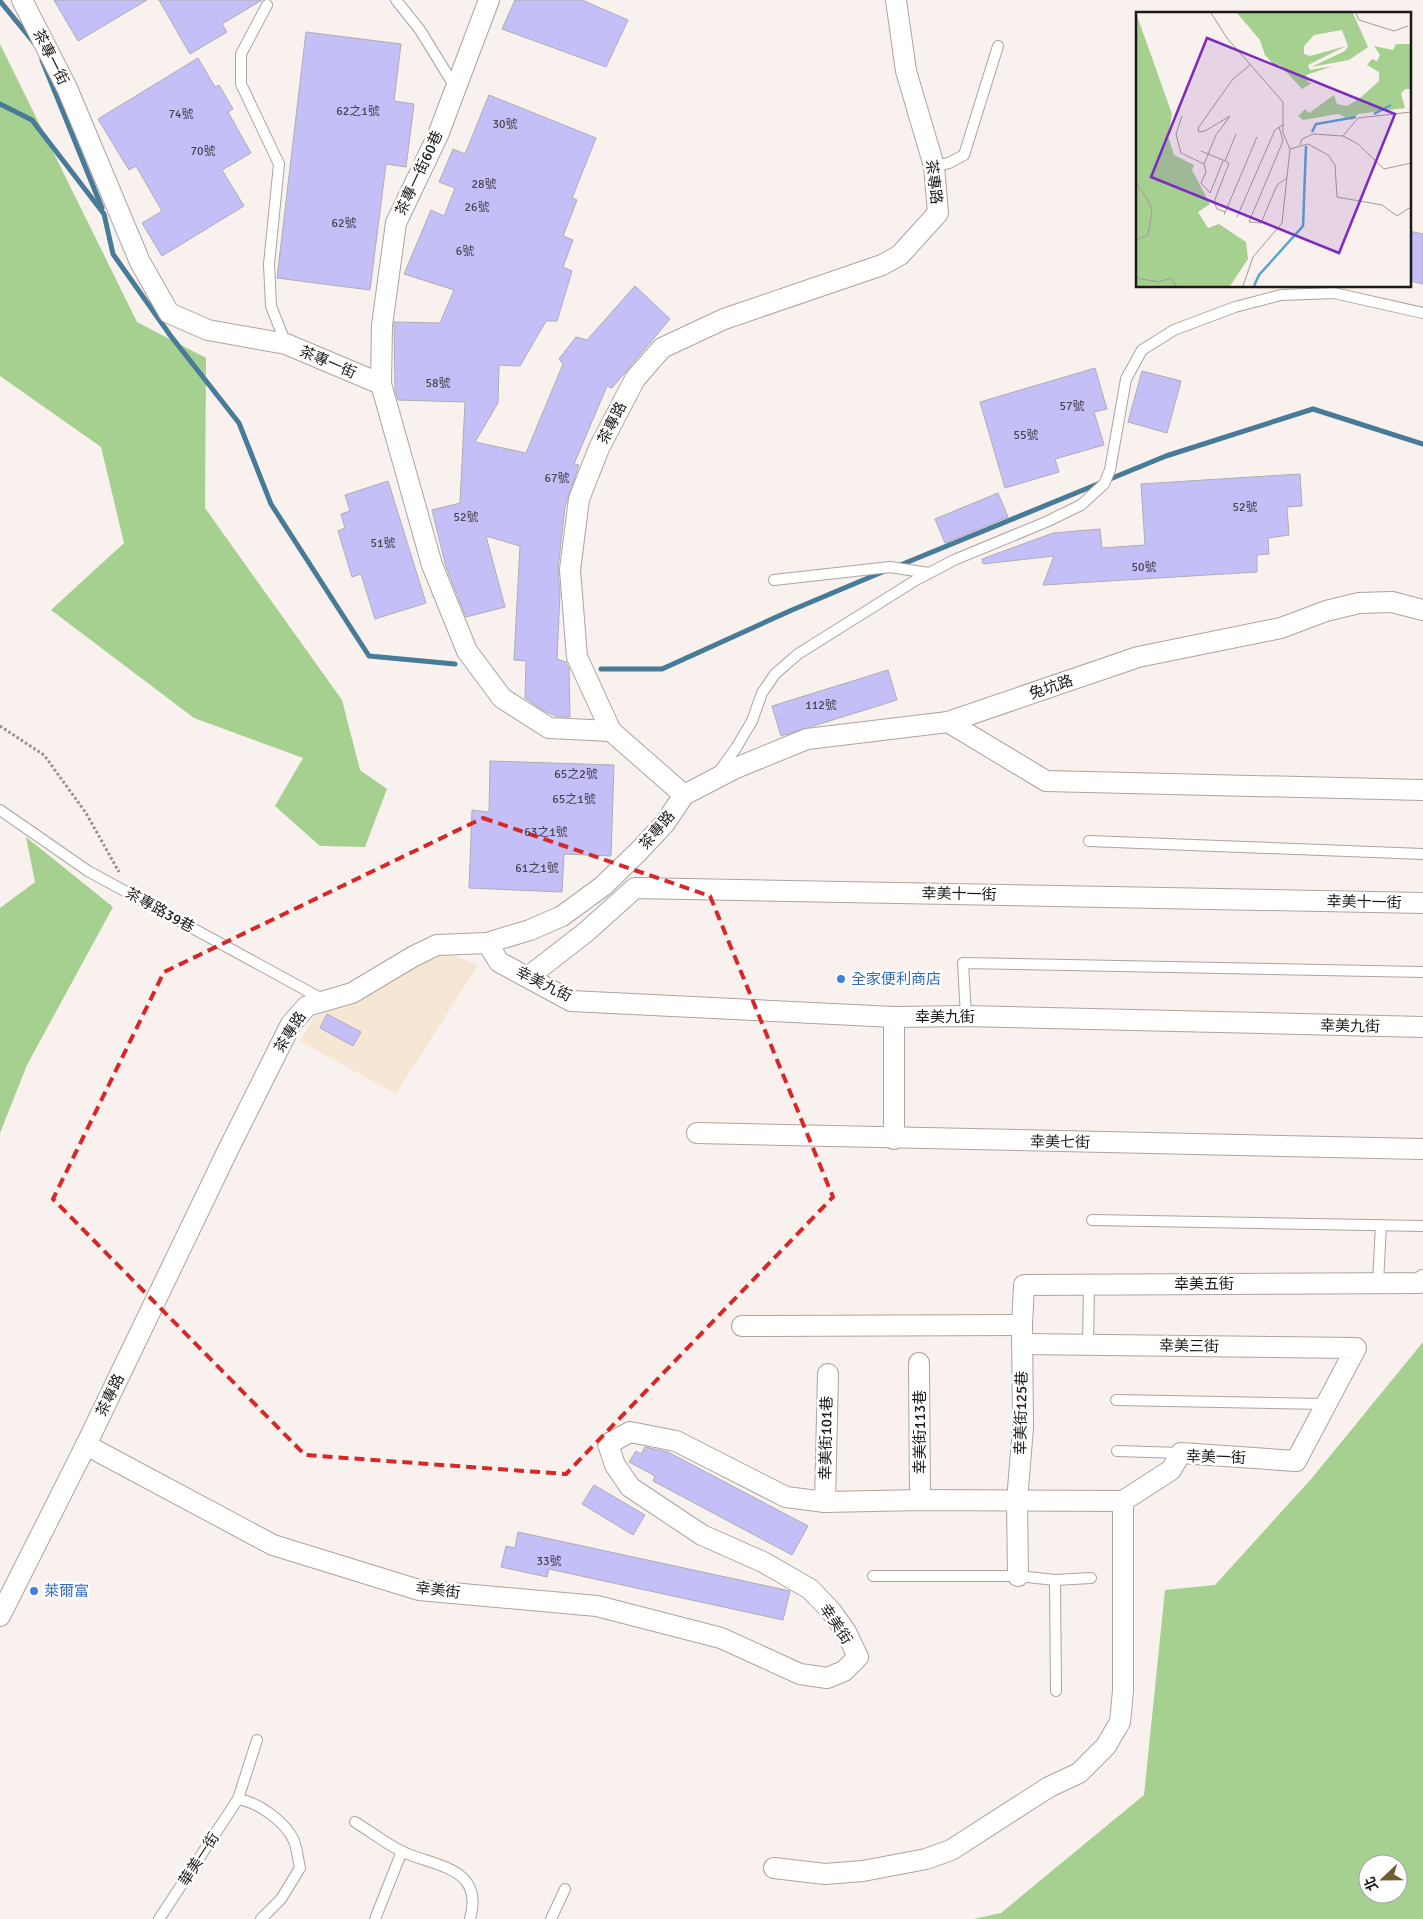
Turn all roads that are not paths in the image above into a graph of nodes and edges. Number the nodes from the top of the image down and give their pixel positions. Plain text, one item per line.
1 (22, 0) edge
2 (396, 0) edge
3 (489, 0) edge
4 (896, 0) edge
5 (267, 5) dead end
6 (998, 46) dead end
7 (456, 88) junction
8 (934, 166) junction
9 (1423, 313) edge
10 (286, 344) junction
11 (381, 384) junction
12 (929, 573) junction
13 (774, 580) dead end
14 (1423, 610) edge
15 (948, 722) junction
16 (611, 732) junction
17 (714, 780) junction
18 (1423, 790) edge
19 (684, 794) junction
20 (0, 810) edge
21 (1089, 841) dead end
22 (1423, 854) edge
23 (1423, 903) edge
24 (487, 943) junction
25 (1423, 972) edge
26 (528, 977) junction
27 (325, 1001) junction
28 (966, 1016) junction
29 (894, 1017) junction
30 (1423, 1028) edge
31 (697, 1133) dead end
32 (894, 1139) junction
33 (1423, 1149) edge
34 (1092, 1220) dead end
35 (1381, 1226) junction
36 (1423, 1226) edge
37 (1423, 1280) edge
38 (1378, 1283) junction
39 (1089, 1284) junction
40 (742, 1326) dead end
41 (1022, 1335) junction
42 (1088, 1345) junction
43 (920, 1363) dead end
44 (828, 1374) dead end
45 (1116, 1400) dead end
46 (1326, 1404) junction
47 (86, 1446) junction
48 (1117, 1451) dead end
49 (1181, 1453) junction
50 (920, 1500) junction
51 (1017, 1501) junction
52 (825, 1502) junction
53 (1123, 1502) junction
54 (873, 1576) dead end
55 (1018, 1576) junction
56 (1091, 1578) dead end
57 (1055, 1580) junction
58 (0, 1616) edge
59 (1056, 1691) dead end
60 (257, 1740) dead end
61 (238, 1799) junction
62 (355, 1822) dead end
63 (402, 1851) junction
64 (774, 1868) dead end
65 (565, 1889) dead end
66 (159, 1919) edge
67 (261, 1919) edge
68 (375, 1919) edge
69 (470, 1919) edge
70 (551, 1919) edge

1 - 10 street, 茶專一街
2 - 7 lane
3 - 7 street, 茶專一街60巷
4 - 8 street, 茶專路
5 - 10 lane
6 - 8 lane
7 - 11 street, 茶專一街60巷
8 - 16 street, 茶專路
9 - 12 lane
10 - 11 street, 茶專一街
11 - 16 street
12 - 13 lane
12 - 17 lane
14 - 15 street, 兔坑路
15 - 17 street, 兔坑路
15 - 18 street
16 - 19 street, 茶專路
17 - 19 street, 兔坑路
19 - 24 street, 茶專路
20 - 27 lane, 茶專路39巷
21 - 22 lane
23 - 26 street, 幸美十一街
24 - 26 street, 幸美九街
24 - 27 street, 茶專路
25 - 28 lane
26 - 29 street, 幸美九街
27 - 47 street, 茶專路
28 - 29 street, 幸美九街
28 - 30 street, 幸美九街
29 - 32 street
31 - 32 street, 幸美七街
32 - 33 street, 幸美七街
34 - 35 lane
35 - 36 lane
35 - 38 lane
37 - 38 street, 幸美五街
38 - 39 street, 幸美五街
39 - 41 street, 幸美五街
39 - 42 lane
40 - 41 street, 幸美三街
41 - 42 street, 幸美三街
41 - 51 street, 幸美街125巷
42 - 46 street, 幸美三街
43 - 50 street, 幸美街113巷
44 - 52 street, 幸美街101巷
45 - 46 lane
46 - 49 street, 幸美一街
47 - 52 street, 幸美街
47 - 58 street, 茶專路
48 - 49 lane
49 - 53 street, 幸美一街
50 - 51 street, 幸美街
50 - 52 street, 幸美街
51 - 53 street, 幸美街
51 - 55 street, 幸美街125巷
53 - 64 street
54 - 55 lane
55 - 57 lane
56 - 57 lane
57 - 59 lane
60 - 61 lane, 華美一街
61 - 66 lane, 華美一街
61 - 67 lane
62 - 63 lane
63 - 68 lane
63 - 69 lane
65 - 70 lane

